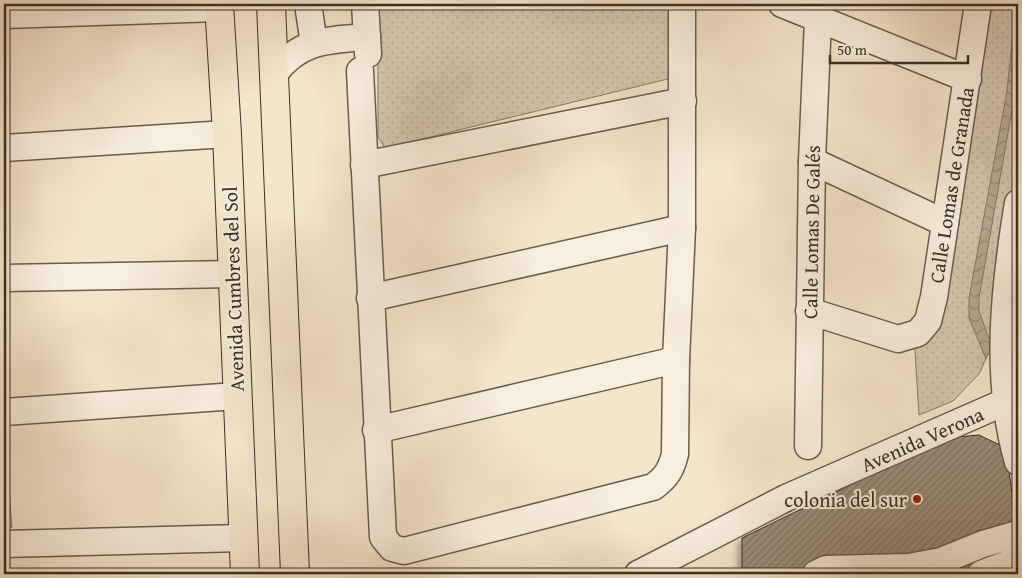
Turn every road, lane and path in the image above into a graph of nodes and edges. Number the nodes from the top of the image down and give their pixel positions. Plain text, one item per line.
1 (271, 4) edge
2 (308, 4) edge
3 (364, 4) edge
4 (682, 4) edge
5 (782, 4) edge
6 (978, 4) edge
7 (219, 6) edge
8 (4, 15) edge
9 (818, 19) junction
10 (314, 44) junction
11 (365, 55) junction
12 (274, 74) junction
13 (968, 79) junction
14 (683, 101) junction
15 (227, 134) junction
16 (4, 148) edge
17 (812, 161) junction
18 (364, 166) junction
19 (1018, 203) edge
20 (945, 223) junction
21 (682, 228) junction
22 (1015, 236) edge
23 (233, 274) junction
24 (4, 278) edge
25 (370, 298) junction
26 (809, 311) junction
27 (676, 360) junction
28 (237, 396) junction
29 (1012, 402) edge
30 (4, 412) edge
31 (376, 430) junction
32 (808, 446) dead end
33 (1018, 462) edge
34 (1018, 534) edge
35 (242, 538) junction
36 (4, 544) edge
37 (1018, 560) edge
38 (948, 568) edge
39 (245, 574) edge
40 (295, 574) edge
41 (638, 574) edge
42 (816, 574) edge
43 (981, 574) edge

1 - 12 main road
2 - 10 street
3 - 11 street
4 - 14 street
5 - 9 street
6 - 13 street, Calle Lomas de Granada
7 - 8 street
7 - 15 main road, Avenida Cumbres del Sol
9 - 13 street
9 - 17 street, Calle Lomas De Galés
10 - 11 street
10 - 12 street
11 - 18 street
12 - 40 main road
13 - 20 street, Calle Lomas de Granada
14 - 18 street
14 - 21 street
15 - 16 street
15 - 23 main road, Avenida Cumbres del Sol
17 - 20 street
17 - 26 street, Calle Lomas De Galés
18 - 25 street
19 - 22 street
20 - 26 street, Calle Lomas de Granada
21 - 25 street
21 - 27 street
22 - 29 street
23 - 24 street
23 - 28 main road, Avenida Cumbres del Sol
25 - 31 street
26 - 32 street, Calle Lomas De Galés
27 - 31 street
27 - 31 street
28 - 30 street
28 - 35 main road, Avenida Cumbres del Sol
29 - 33 street
29 - 41 street, Avenida Verona
34 - 38 street
35 - 36 street
35 - 39 main road, Avenida Cumbres del Sol
37 - 43 street
38 - 42 street

